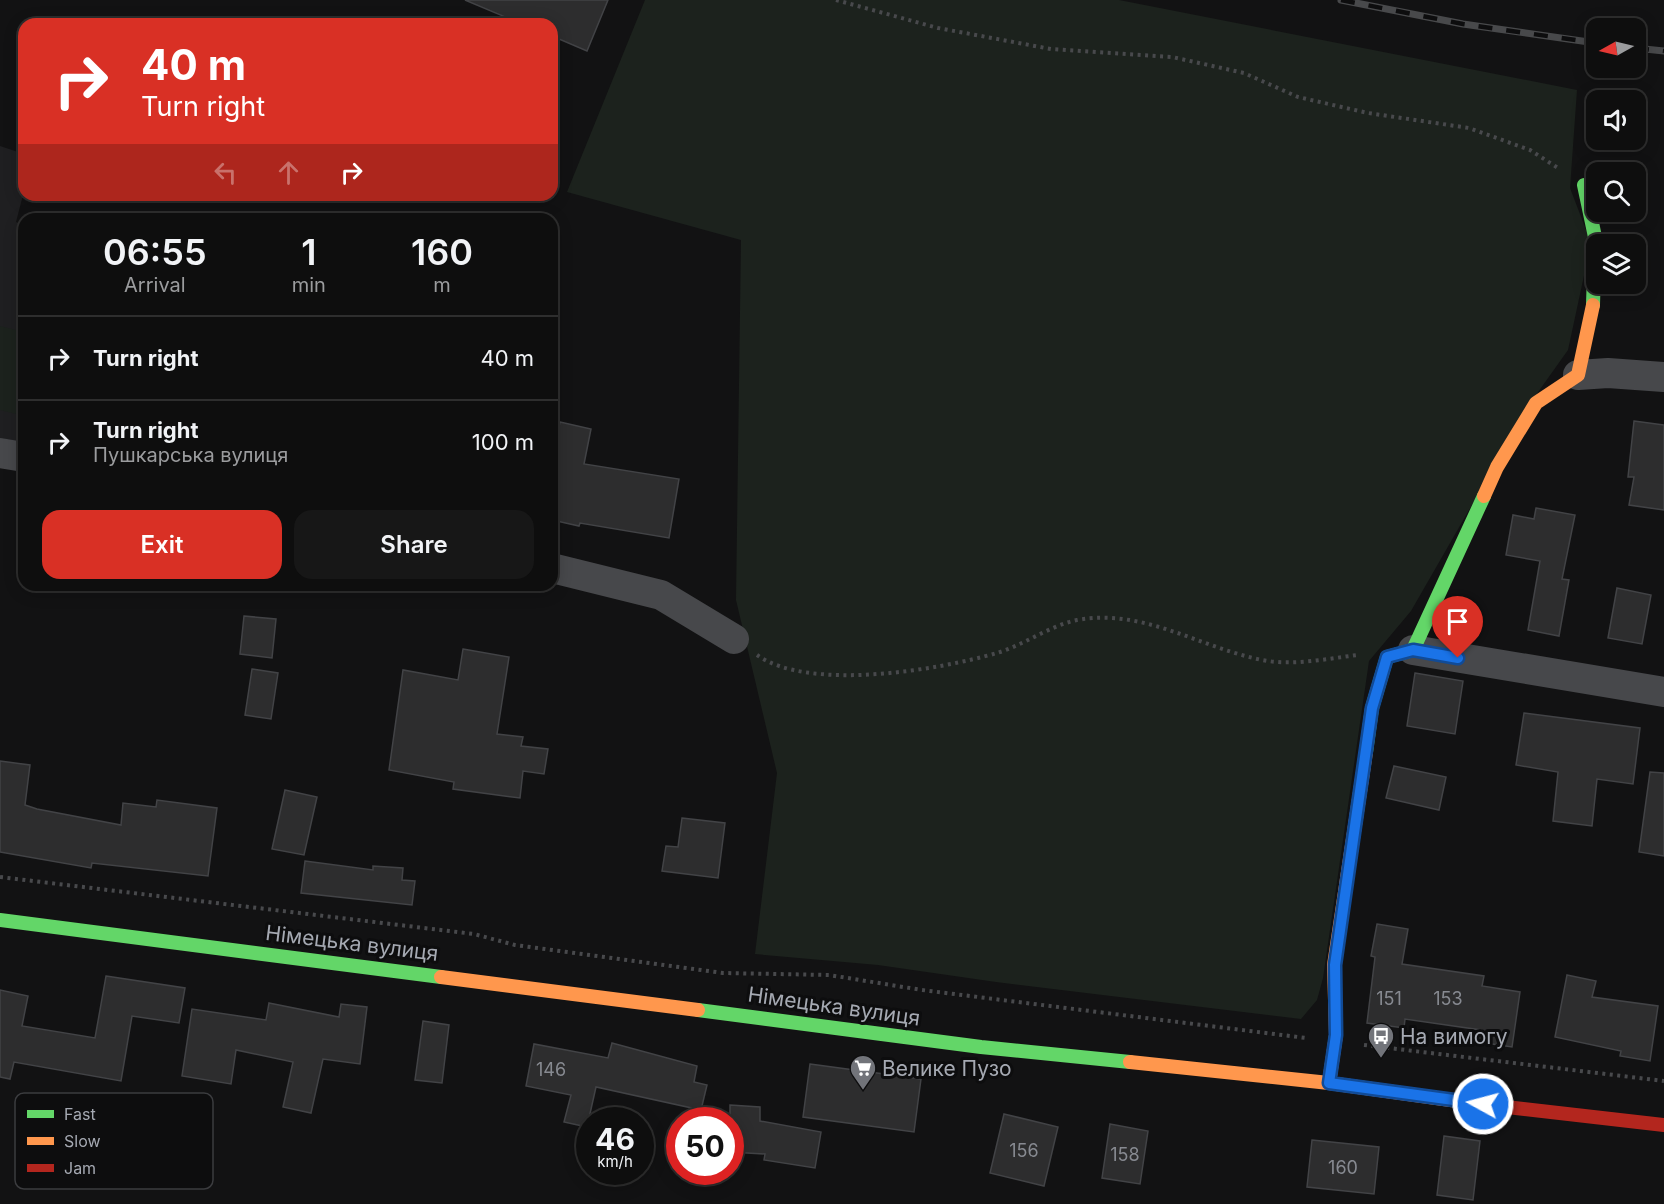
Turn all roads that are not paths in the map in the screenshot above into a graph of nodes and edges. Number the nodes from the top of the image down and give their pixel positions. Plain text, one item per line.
1 (1584, 185) road end
2 (1578, 375) junction
3 (1664, 377) edge
4 (0, 453) edge
5 (18, 456) edge
6 (558, 569) edge
7 (734, 639) road end
8 (1400, 654) junction
9 (1664, 692) edge
10 (0, 920) edge
11 (1329, 1083) junction
12 (1664, 1125) edge

1 - 2 main road
2 - 3 street
2 - 8 main road
4 - 5 street
6 - 7 street
8 - 9 street
8 - 11 main road
10 - 11 main road, Німецька вулиця
11 - 12 main road, Німецька вулиця

